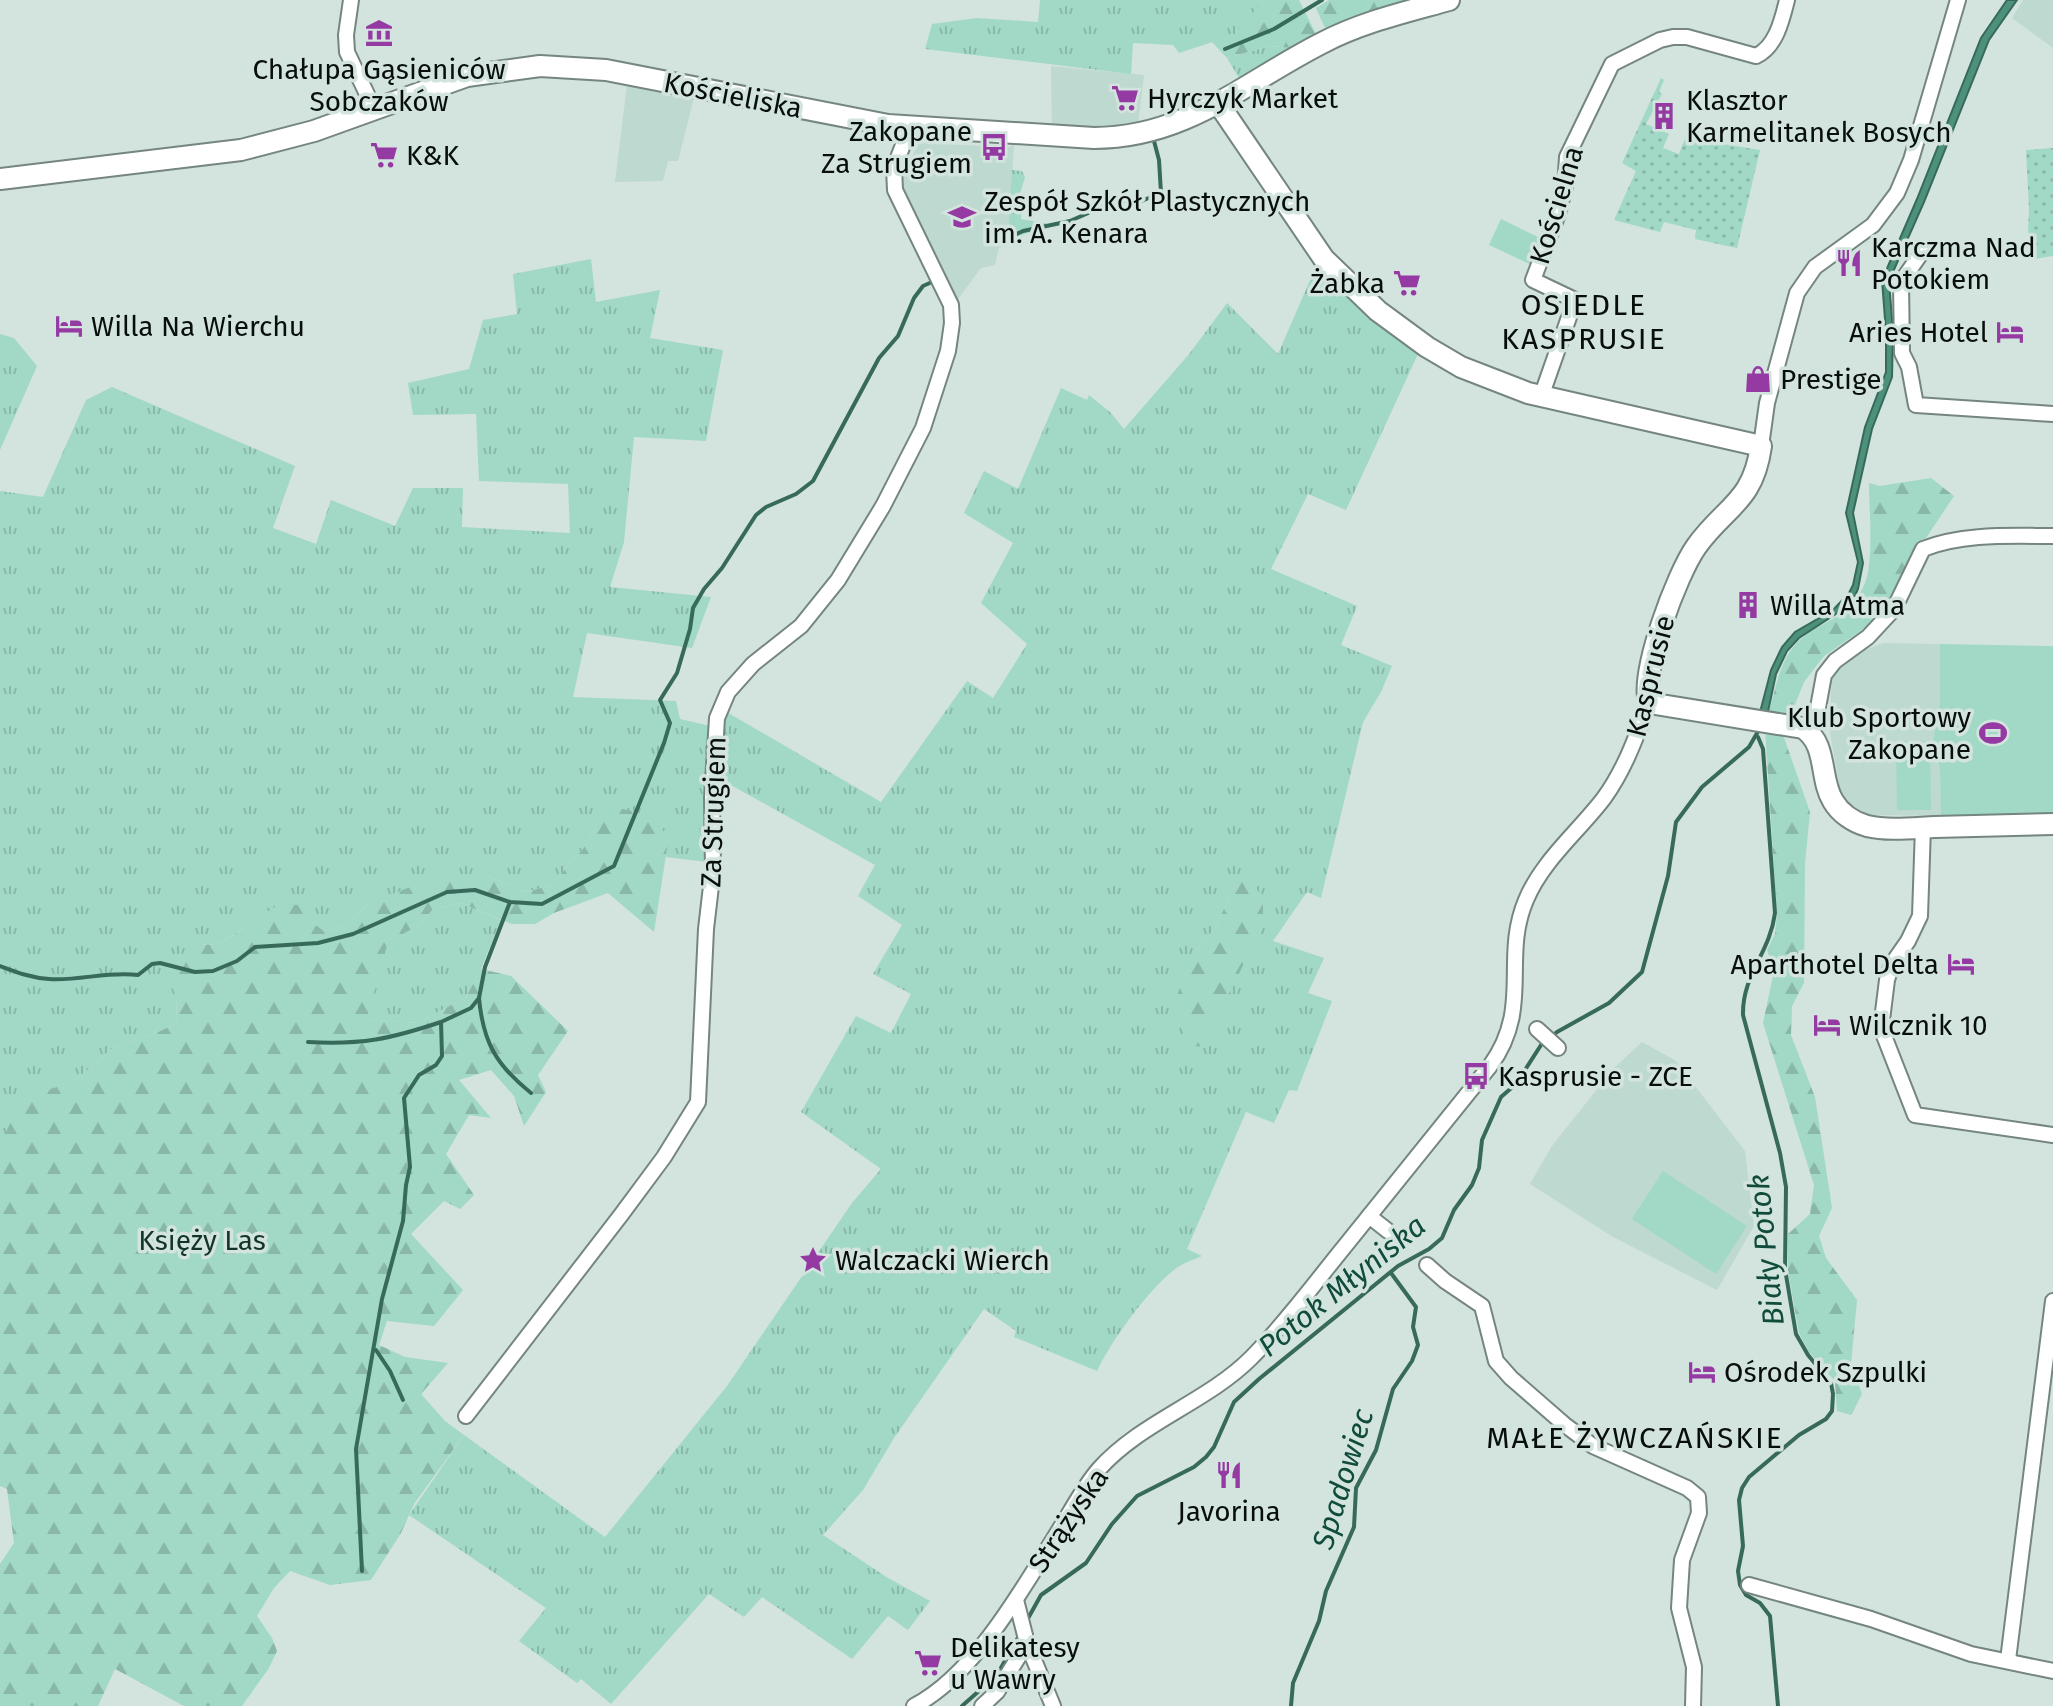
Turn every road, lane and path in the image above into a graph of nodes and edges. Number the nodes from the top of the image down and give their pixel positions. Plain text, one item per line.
1 (351, 0) edge
2 (1449, 0) edge
3 (1787, 0) edge
4 (1958, 0) edge
5 (1218, 103) junction
6 (374, 109) junction
7 (910, 127) junction
8 (0, 179) edge
9 (1922, 252) dead end
10 (1541, 397) junction
11 (2053, 414) edge
12 (1761, 446) junction
13 (2053, 536) edge
14 (1649, 703) junction
15 (1807, 731) junction
16 (2053, 824) edge
17 (1923, 827) junction
18 (1537, 1029) dead end
19 (1558, 1048) dead end
20 (2053, 1135) edge
21 (1369, 1216) junction
22 (1388, 1231) dead end
23 (1427, 1265) dead end
24 (2053, 1301) edge
25 (1249, 1360) joint
26 (466, 1416) dead end
27 (1749, 1585) dead end
28 (1016, 1600) junction
29 (1026, 1640) junction
30 (2008, 1660) junction
31 (2053, 1671) edge
32 (914, 1706) edge
33 (982, 1706) edge
34 (1053, 1706) edge
35 (1693, 1706) edge

1 - 6 street
2 - 5 main road, Kościeliska
3 - 10 street, Kościelna
4 - 12 street, Kasprusie
5 - 7 main road, Kościeliska
5 - 10 main road
6 - 7 main road, Kościeliska
6 - 8 main road, Kościeliska
7 - 26 street, Za Strugiem
9 - 11 street
10 - 12 main road
12 - 14 main road, Kasprusie
13 - 15 street
14 - 15 main road
14 - 21 street, Kasprusie
15 - 17 main road
16 - 17 main road
17 - 20 street
18 - 19 street
21 - 22 street
21 - 25 street, Kasprusie
23 - 35 street
24 - 30 street
25 - 28 street, Strążyska
27 - 30 street
28 - 29 street
28 - 32 street, Strążyska
29 - 33 street
29 - 34 street
30 - 31 street

